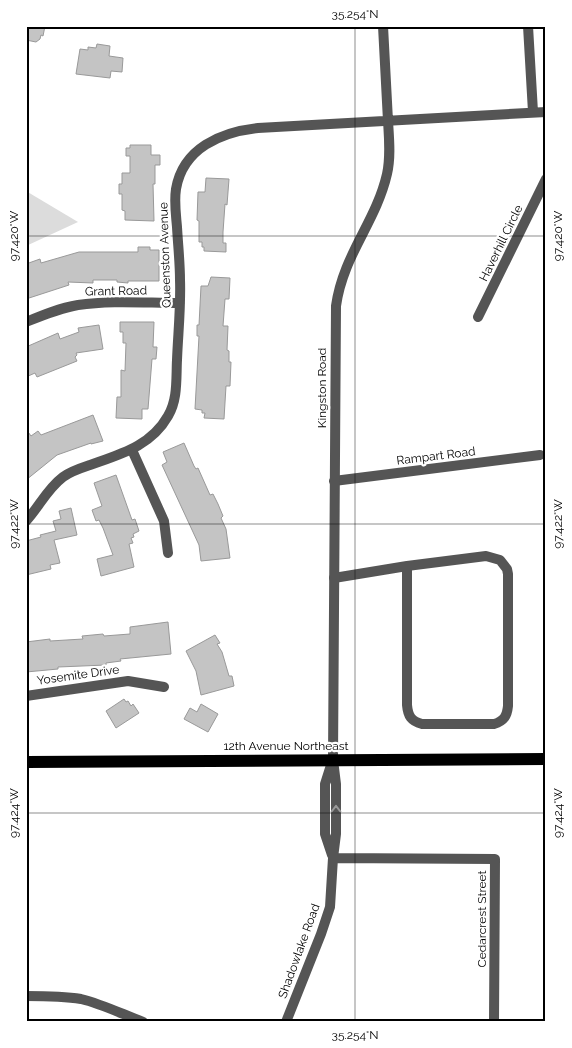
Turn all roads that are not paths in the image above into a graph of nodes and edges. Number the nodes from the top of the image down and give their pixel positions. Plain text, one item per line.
1 (383, 26) edge
2 (528, 26) edge
3 (533, 112) junction
4 (546, 112) edge
5 (388, 121) junction
6 (546, 179) edge
7 (180, 303) junction
8 (478, 317) dead end
9 (26, 322) edge
10 (132, 450) junction
11 (540, 455) dead end
12 (334, 481) junction
13 (26, 521) edge
14 (168, 553) dead end
15 (407, 566) junction
16 (334, 578) junction
17 (164, 687) dead end
18 (26, 696) edge
19 (546, 759) edge
20 (333, 760) junction
21 (26, 762) edge
22 (332, 858) junction
23 (26, 996) edge
24 (143, 1022) edge
25 (286, 1022) edge
26 (494, 1022) edge

1 - 5 street, Kingston Road
2 - 3 street
3 - 4 street, Queenston Avenue
3 - 5 street, Queenston Avenue
5 - 7 street, Queenston Avenue
5 - 12 street, Kingston Road
6 - 8 street, Haverhill Circle
7 - 9 street, Grant Road
7 - 10 street, Queenston Avenue
10 - 13 street, Queenston Avenue
10 - 14 street
11 - 12 street, Rampart Road
12 - 16 street, Kingston Road
15 - 15 street
15 - 16 street
16 - 20 street, Kingston Road
17 - 18 street, Yosemite Drive
19 - 20 main road, 12th Avenue Northeast
20 - 21 main road, 12th Avenue Northeast
20 - 22 street, Shadowlake Road
22 - 25 street, Shadowlake Road
22 - 26 street, Cedarcrest Street
23 - 24 street

